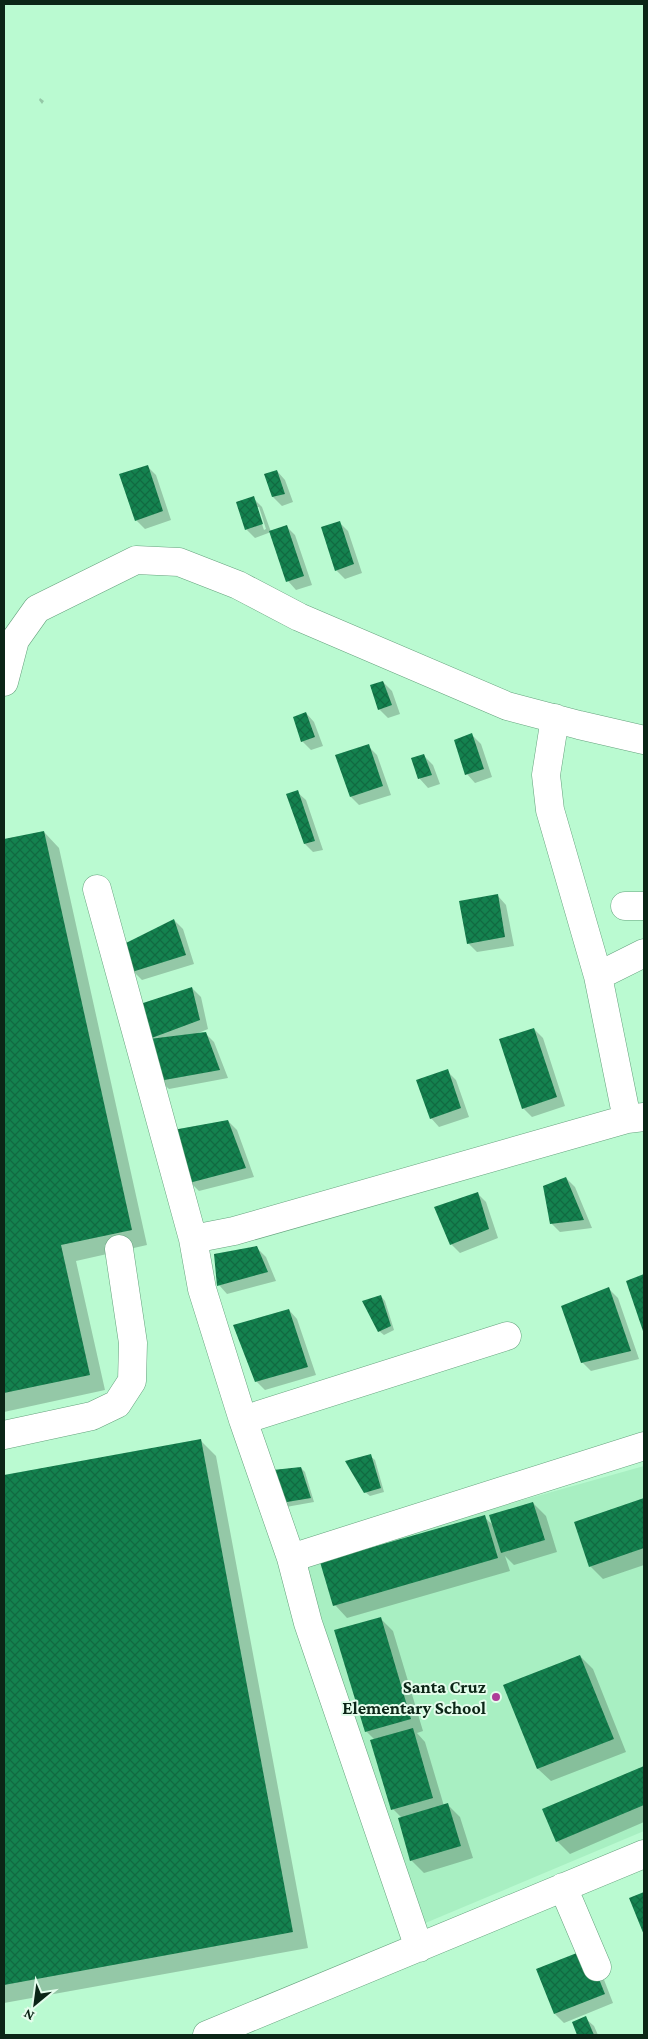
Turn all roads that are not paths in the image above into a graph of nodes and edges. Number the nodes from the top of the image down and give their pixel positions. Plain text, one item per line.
1 (4, 682) edge
2 (555, 718) junction
3 (644, 740) edge
4 (98, 889) dead end
5 (644, 953) edge
6 (598, 976) junction
7 (635, 1118) edge
8 (193, 1239) junction
9 (119, 1249) dead end
10 (507, 1336) dead end
11 (243, 1420) junction
12 (4, 1435) edge
13 (644, 1446) edge
14 (291, 1558) junction
15 (644, 1854) edge
16 (563, 1888) junction
17 (419, 1948) junction
18 (597, 1968) dead end
19 (207, 2035) edge

1 - 2 street
2 - 3 street
2 - 6 street
4 - 8 street
5 - 6 street
6 - 7 street
7 - 8 street
8 - 11 street
9 - 12 street
10 - 11 street
11 - 14 street
13 - 14 street
14 - 17 street
15 - 16 street
16 - 17 street
16 - 18 street
17 - 19 street

